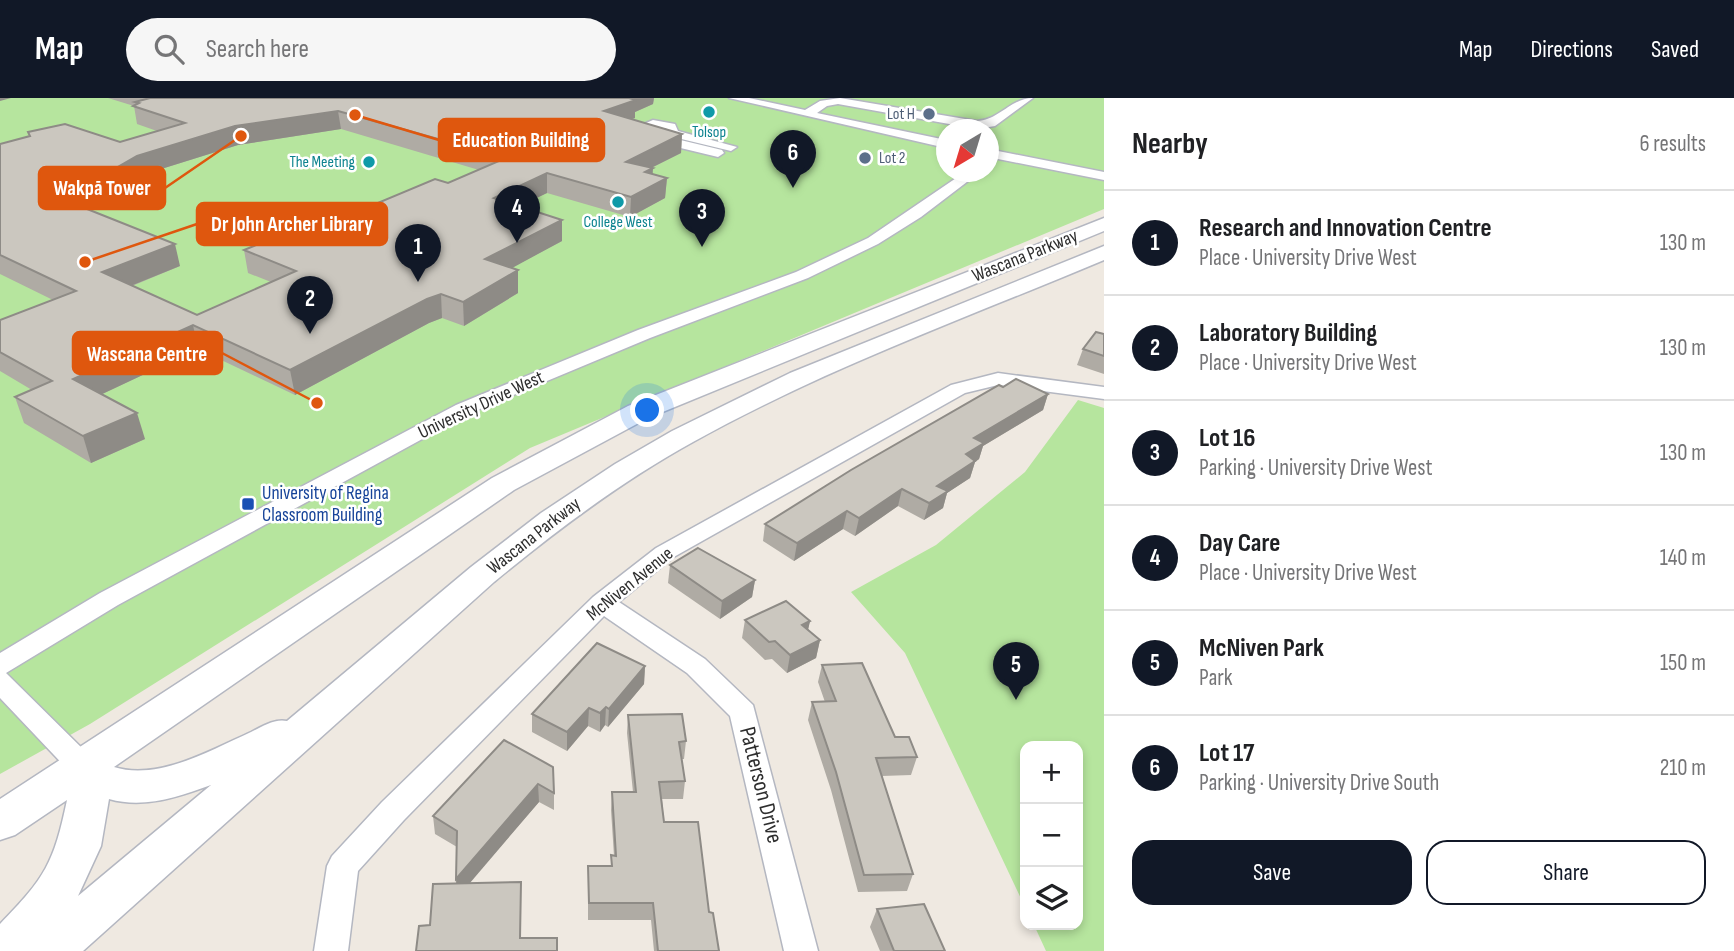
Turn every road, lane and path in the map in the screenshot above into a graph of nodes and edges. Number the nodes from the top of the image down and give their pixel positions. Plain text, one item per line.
1 (734, 98) edge
2 (1028, 98) edge
3 (807, 114) junction
4 (998, 119) edge
5 (936, 120) edge
6 (936, 142) edge
7 (731, 147) dead end
8 (718, 153) dead end
9 (999, 156) edge
10 (1104, 177) edge
11 (960, 182) edge
12 (1104, 225) edge
13 (1104, 252) edge
14 (1104, 393) edge
15 (602, 603) junction
16 (0, 665) edge
17 (0, 681) edge
18 (313, 721) junction
19 (82, 766) junction
20 (0, 822) edge
21 (6, 951) edge
22 (48, 951) edge
23 (331, 951) edge
24 (801, 951) edge

1 - 3 street
2 - 4 street
3 - 5 street
3 - 6 street
7 - 8 street
9 - 10 street
11 - 16 street, University Drive West
12 - 19 main road, Wascana Parkway
13 - 18 main road, Wascana Parkway
14 - 15 street, McNiven Avenue
15 - 23 street, McNiven Avenue
15 - 24 street, Patterson Drive
17 - 19 street
18 - 19 main road
18 - 22 main road, Wascana Parkway
19 - 20 main road, Wascana Parkway
19 - 21 main road

